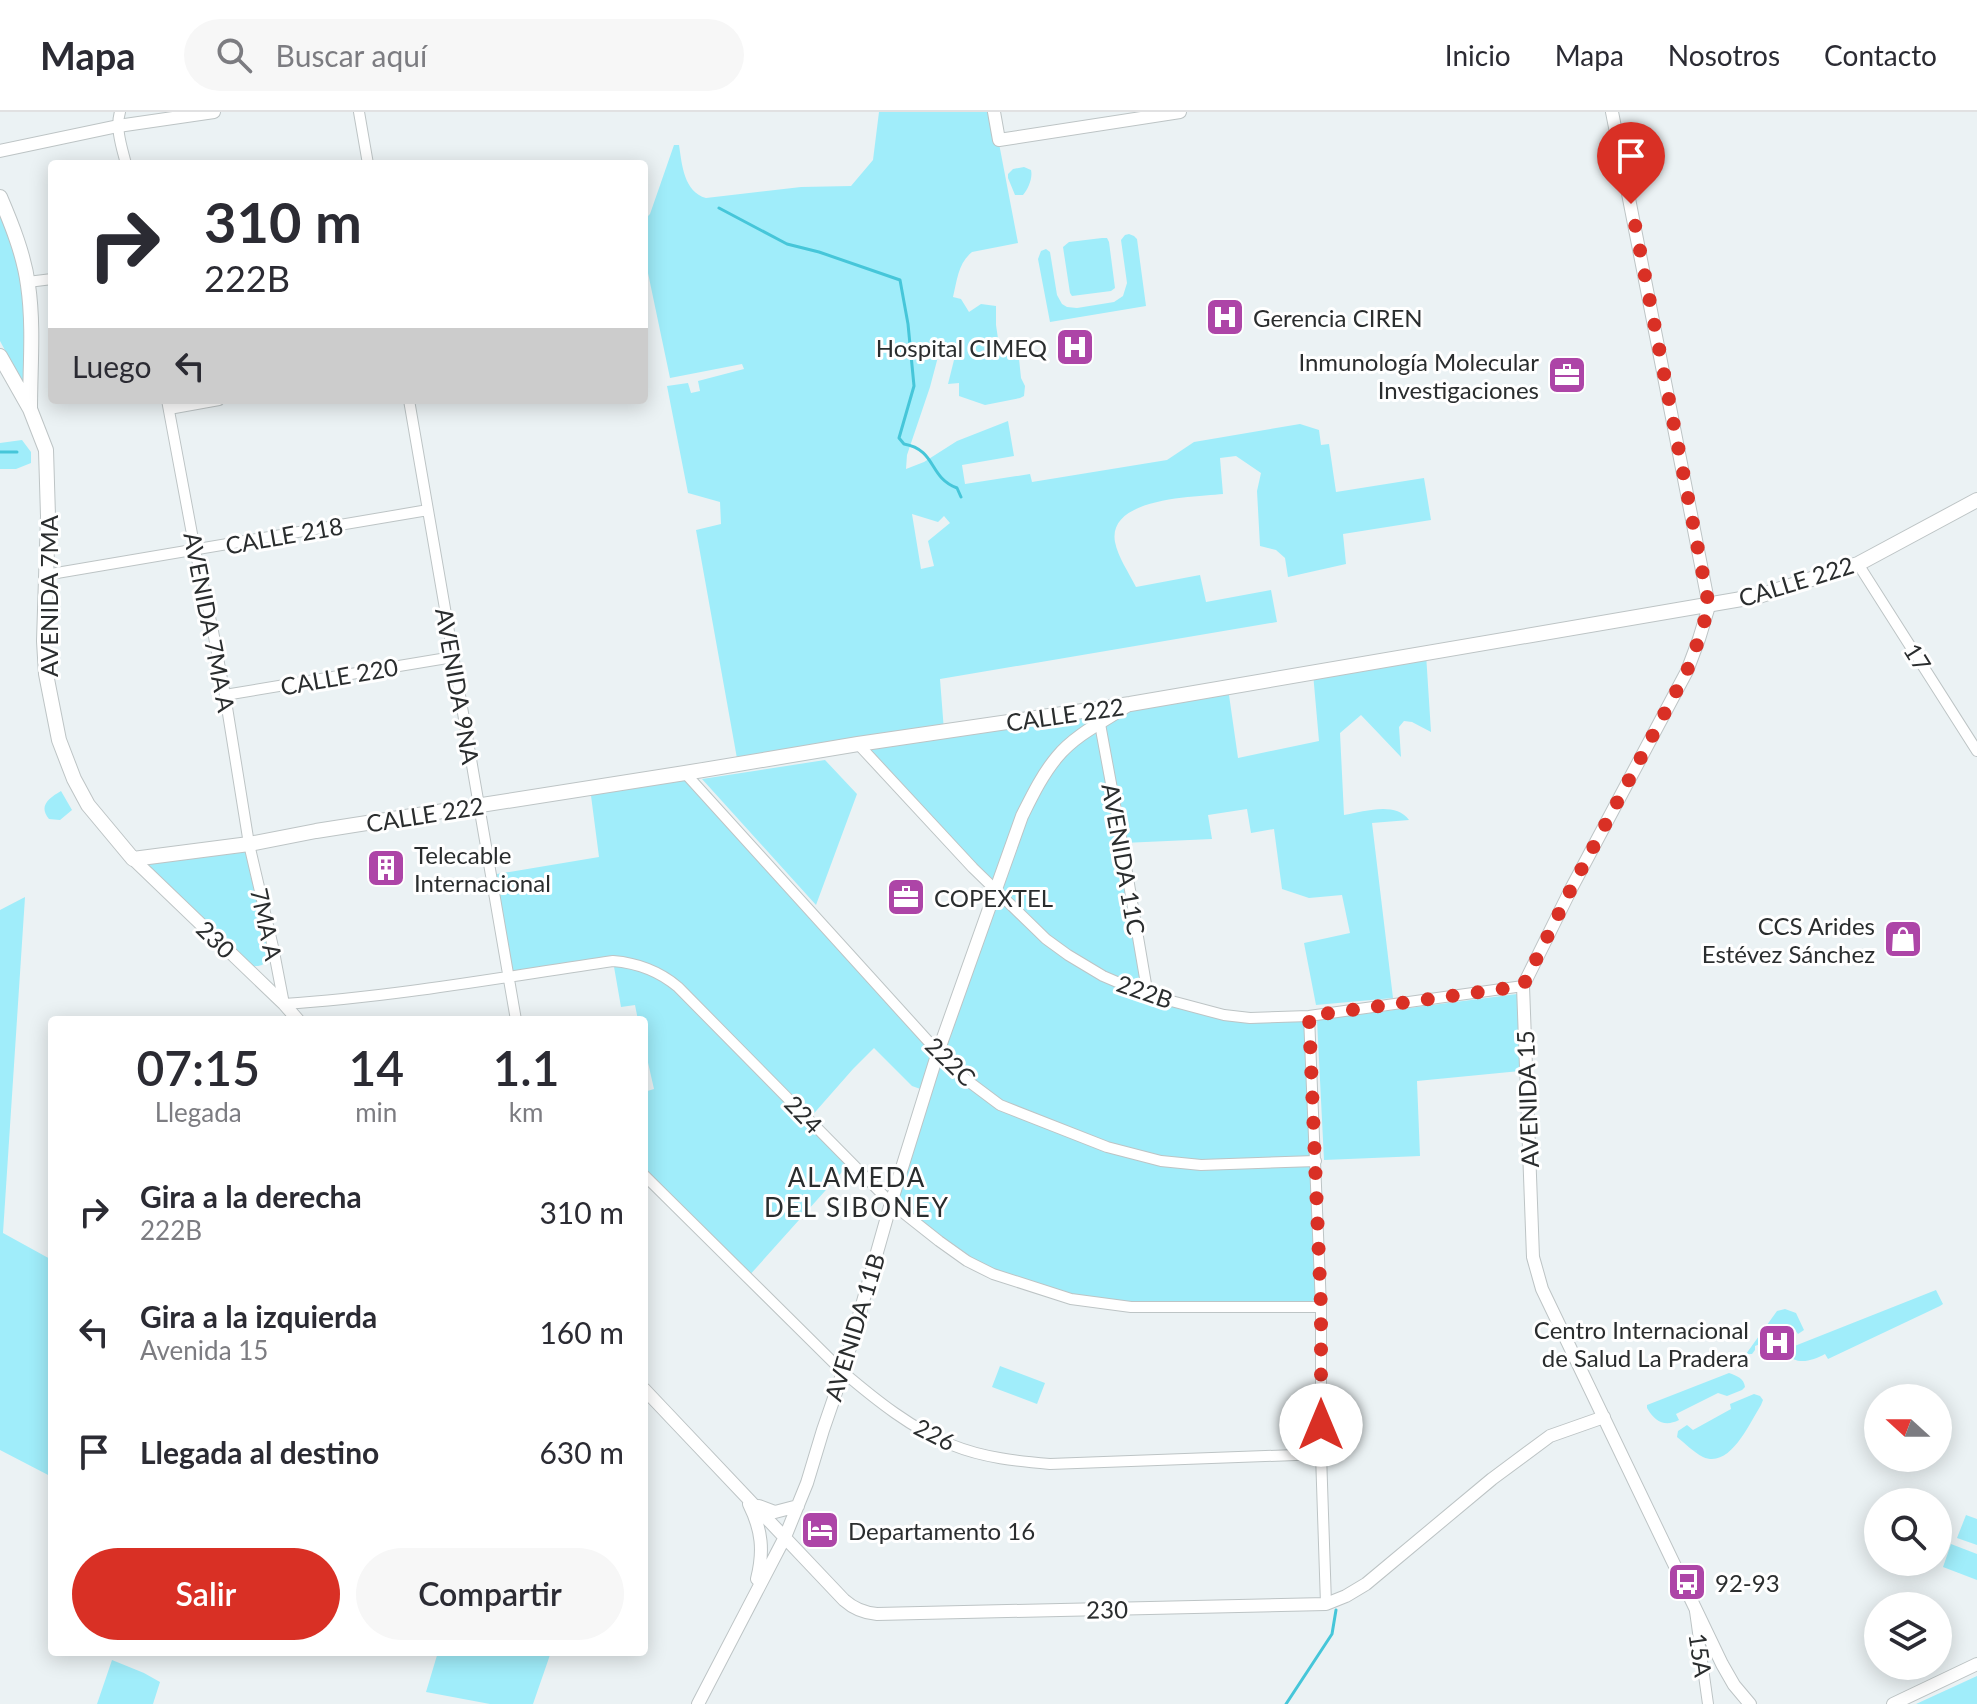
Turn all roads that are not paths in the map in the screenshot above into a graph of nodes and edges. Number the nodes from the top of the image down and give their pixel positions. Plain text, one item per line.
1 (120, 112) edge
2 (214, 112) edge
3 (359, 112) edge
4 (994, 112) edge
5 (1180, 112) edge
6 (1612, 112) edge
7 (118, 126) junction
8 (0, 151) edge
9 (125, 160) edge
10 (367, 160) edge
11 (0, 197) edge
12 (48, 280) edge
13 (28, 282) junction
14 (0, 356) edge
15 (410, 404) edge
16 (168, 405) edge
17 (30, 409) junction
18 (1977, 500) edge
19 (428, 510) junction
20 (195, 550) junction
21 (1858, 564) junction
22 (45, 575) junction
23 (1709, 606) junction
24 (453, 657) junction
25 (225, 695) junction
26 (1130, 704) junction
27 (1100, 724) junction
28 (858, 744) junction
29 (1977, 751) edge
30 (685, 773) junction
31 (479, 806) junction
32 (249, 844) junction
33 (133, 859) junction
34 (995, 889) junction
35 (508, 977) junction
36 (1523, 986) junction
37 (1145, 994) junction
38 (284, 1004) junction
39 (294, 1016) edge
40 (515, 1016) edge
41 (1309, 1016) junction
42 (938, 1052) junction
43 (1316, 1161) junction
44 (648, 1179) edge
45 (891, 1203) junction
46 (1321, 1307) junction
47 (843, 1372) junction
48 (648, 1393) edge
49 (1604, 1417) junction
50 (1321, 1454) junction
51 (733, 1482) junction
52 (749, 1499) junction
53 (798, 1506) junction
54 (785, 1537) junction
55 (753, 1598) junction
56 (1326, 1604) junction
57 (1694, 1605) junction
58 (1977, 1664) edge
59 (698, 1704) edge
60 (1708, 1704) edge
61 (1750, 1704) edge
62 (1893, 1704) edge

1 - 7 street
2 - 7 street
3 - 10 street
4 - 5 street
6 - 23 street, AVENIDA 15
7 - 8 street
7 - 9 street
11 - 13 main road, AVENIDA 7MA
12 - 13 street
13 - 17 main road, AVENIDA 7MA
14 - 17 main road, AVENIDA 7MA
15 - 19 street, AVENIDA 9NA
16 - 20 street, AVENIDA 7MA A
17 - 22 main road, AVENIDA 7MA
18 - 21 main road, CALLE 222
19 - 20 street, CALLE 218
19 - 24 street, AVENIDA 9NA
20 - 22 street, CALLE 218
20 - 25 street, AVENIDA 7MA A
21 - 23 main road, CALLE 222
21 - 29 street, 17
22 - 33 main road, AVENIDA 7MA
23 - 26 main road, CALLE 222
23 - 36 street, AVENIDA 15
24 - 25 street, CALLE 220
24 - 31 street, AVENIDA 9NA
25 - 32 street, AVENIDA 7MA A
26 - 27 street, AVENIDA 11B
26 - 28 main road, CALLE 222
27 - 34 street, AVENIDA 11B
27 - 37 street, AVENIDA 11C
28 - 30 main road, CALLE 222
28 - 34 street, 222B
30 - 31 main road, CALLE 222
30 - 42 street, 222C
31 - 32 main road, CALLE 222
31 - 35 street, AVENIDA 9NA
32 - 33 main road, CALLE 222
32 - 38 street, 7MA A
33 - 38 street, 230
34 - 37 street, 222B
34 - 42 street, AVENIDA 11B
35 - 38 street, 224
35 - 40 street, AVENIDA 9NA
35 - 45 street, 224
36 - 41 street, 222B
36 - 49 street, AVENIDA 15
37 - 41 street, 222B
38 - 39 street, 230
41 - 43 street
42 - 43 street, 222C
42 - 45 street, AVENIDA 11B
43 - 46 street
44 - 47 street, 226
45 - 46 street, 224
45 - 47 street, AVENIDA 11B
46 - 50 street
47 - 50 street, 226
47 - 53 street, AVENIDA 11B
48 - 51 street, 230
49 - 56 street, 230
49 - 57 street, AVENIDA 15
50 - 56 street
51 - 52 street, 230
51 - 55 street
52 - 53 street
52 - 54 street, 230
53 - 54 street, AVENIDA 11B
54 - 55 street, AVENIDA 11B
54 - 56 street, 230
55 - 59 street, AVENIDA 11B
57 - 60 street, 15A
57 - 61 street, AVENIDA 15
58 - 62 street

